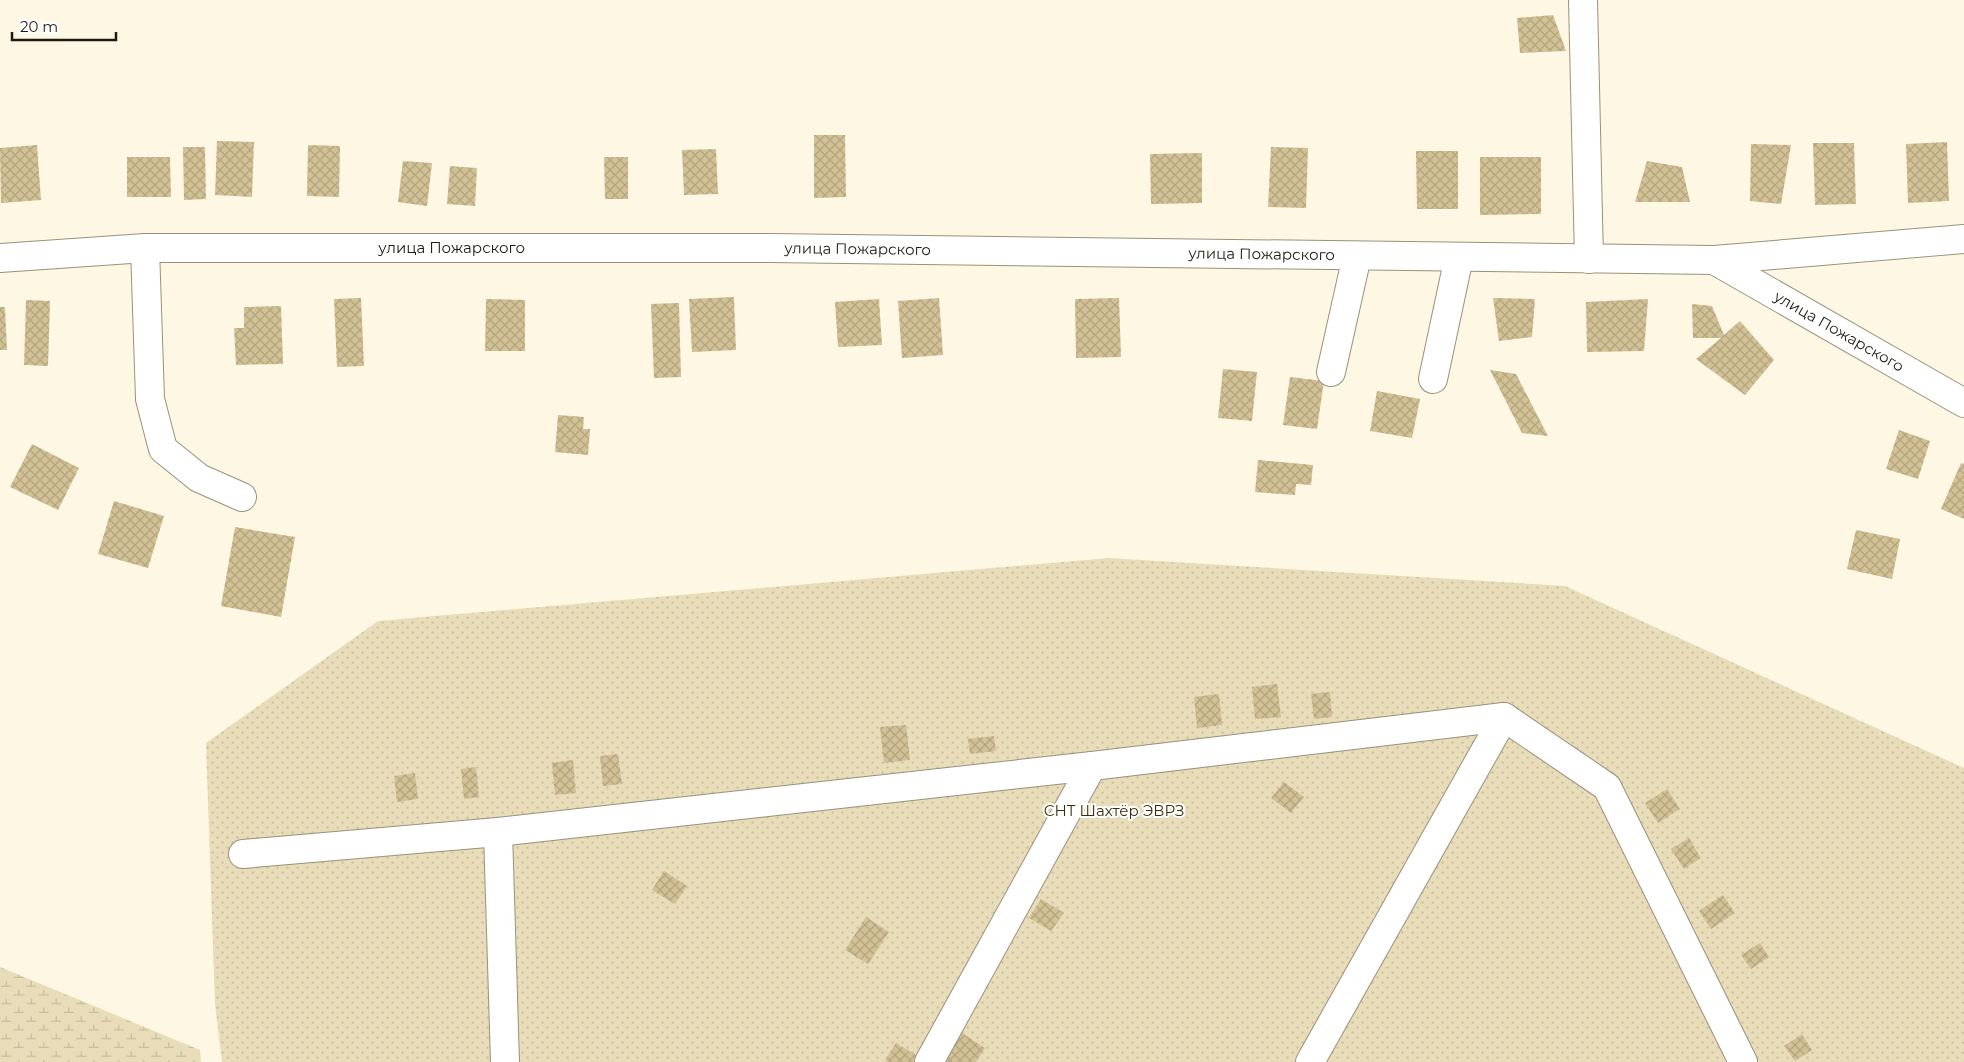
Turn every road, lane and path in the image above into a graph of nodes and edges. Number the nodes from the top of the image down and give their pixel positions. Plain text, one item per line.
1 (1583, 0) edge
2 (1964, 239) edge
3 (145, 248) junction
4 (1357, 256) junction
5 (0, 258) edge
6 (1460, 258) junction
7 (1589, 259) junction
8 (1714, 260) junction
9 (1331, 372) dead end
10 (1433, 379) dead end
11 (1964, 403) edge
12 (242, 497) dead end
13 (1504, 717) junction
14 (1092, 766) junction
15 (498, 832) junction
16 (243, 854) dead end
17 (504, 1062) edge
18 (929, 1062) edge
19 (1310, 1062) edge
20 (1743, 1062) edge

1 - 7 street
2 - 8 street, улица Пожарского
3 - 4 street, улица Пожарского
3 - 5 street, улица Пожарского
3 - 12 street
4 - 6 street, улица Пожарского
4 - 9 street
6 - 7 street, улица Пожарского
6 - 10 street
7 - 8 street, улица Пожарского
8 - 11 street, улица Пожарского
13 - 14 street
13 - 19 street
13 - 20 street
14 - 15 street
14 - 18 street
15 - 16 street
15 - 17 street

